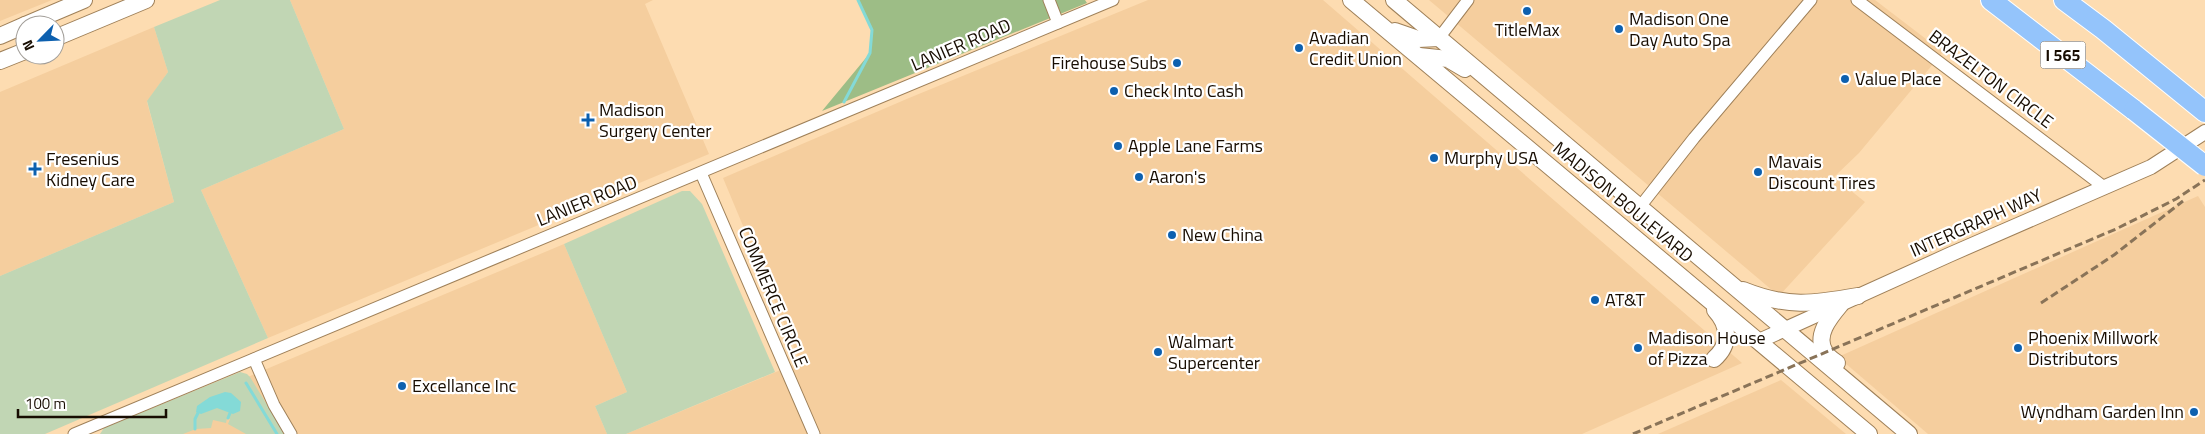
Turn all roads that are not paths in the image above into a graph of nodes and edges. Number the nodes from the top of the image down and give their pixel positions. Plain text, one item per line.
1 (84, 0) edge
2 (146, 0) edge
3 (1048, 0) edge
4 (1113, 0) edge
5 (1351, 0) edge
6 (1394, 0) edge
7 (1468, 0) edge
8 (1811, 0) edge
9 (1857, 0) edge
10 (1991, 0) edge
11 (2064, 0) edge
12 (49, 15) edge
13 (1058, 23) junction
14 (1377, 23) junction
15 (15, 29) edge
16 (65, 34) edge
17 (0, 36) edge
18 (1439, 38) junction
19 (15, 55) edge
20 (1418, 56) junction
21 (0, 61) edge
22 (1489, 82) junction
23 (2205, 112) edge
24 (2205, 132) edge
25 (2205, 166) edge
26 (701, 174) junction
27 (2104, 187) junction
28 (1639, 208) junction
29 (1656, 256) junction
30 (1731, 285) junction
31 (1858, 296) junction
32 (1841, 304) junction
33 (1784, 330) junction
34 (1759, 341) junction
35 (254, 359) junction
36 (1714, 359) dead end
37 (1884, 415) junction
38 (74, 434) edge
39 (291, 434) edge
40 (814, 434) edge
41 (1869, 434) edge
42 (1909, 434) edge

1 - 12 main road
2 - 16 main road
3 - 13 street
4 - 13 street, LANIER ROAD
5 - 14 main road, MADISON BOULEVARD
6 - 18 main road, MADISON BOULEVARD
7 - 18 street
8 - 28 street
9 - 27 street, BRAZELTON CIRCLE
10 - 25 highway, I 565, bridge
11 - 23 highway, I 565
13 - 26 street, LANIER ROAD
14 - 18 main road
14 - 20 main road, MADISON BOULEVARD
15 - 17 main road
18 - 22 main road, MADISON BOULEVARD
19 - 21 main road
20 - 22 main road
20 - 29 main road, MADISON BOULEVARD
22 - 28 main road, MADISON BOULEVARD
24 - 27 street, INTERGRAPH WAY
26 - 35 street, LANIER ROAD
26 - 40 street, COMMERCE CIRCLE
27 - 31 street, INTERGRAPH WAY
28 - 30 main road, MADISON BOULEVARD
29 - 34 main road, MADISON BOULEVARD
29 - 36 main road
30 - 31 main road
30 - 33 main road, MADISON BOULEVARD
31 - 32 street, INTERGRAPH WAY
32 - 33 street, INTERGRAPH WAY
32 - 37 main road
33 - 34 street, INTERGRAPH WAY
33 - 37 main road, MADISON BOULEVARD
34 - 41 main road, MADISON BOULEVARD
35 - 38 street, LANIER ROAD
35 - 39 street
37 - 42 main road, MADISON BOULEVARD

